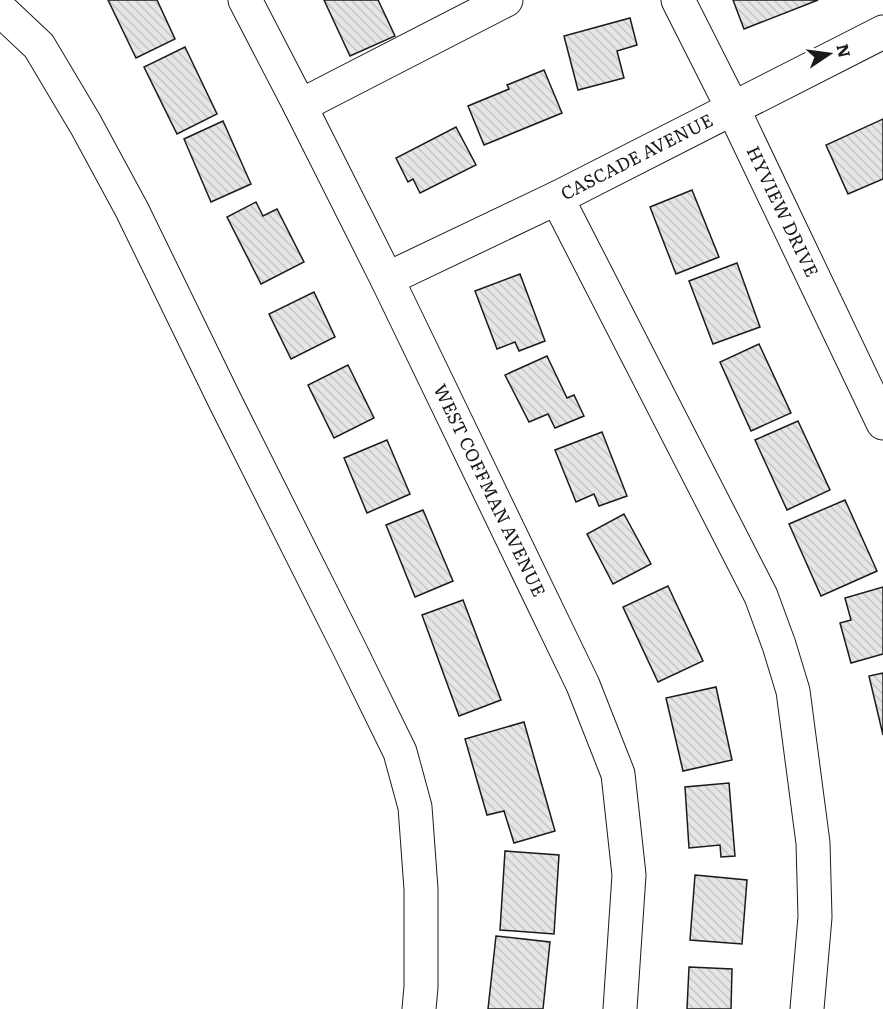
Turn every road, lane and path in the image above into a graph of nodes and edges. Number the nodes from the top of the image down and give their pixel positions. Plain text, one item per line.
1 (244, 0) edge
2 (506, 0) edge
3 (678, 0) edge
4 (11, 8) edge
5 (465, 9) edge
6 (883, 32) edge
7 (300, 106) junction
8 (733, 108) junction
9 (557, 198) junction
10 (387, 279) junction
11 (883, 423) edge
12 (419, 1009) edge
13 (620, 1009) edge
14 (807, 1009) edge

1 - 7 street, WEST COFFMAN AVENUE
2 - 5 street
3 - 8 street, HYVIEW DRIVE
4 - 12 street
5 - 7 street
6 - 8 street, CASCADE AVENUE
7 - 10 street, WEST COFFMAN AVENUE
8 - 9 street, CASCADE AVENUE
8 - 11 street, HYVIEW DRIVE
9 - 10 street, CASCADE AVENUE
9 - 14 street
10 - 13 street, WEST COFFMAN AVENUE

